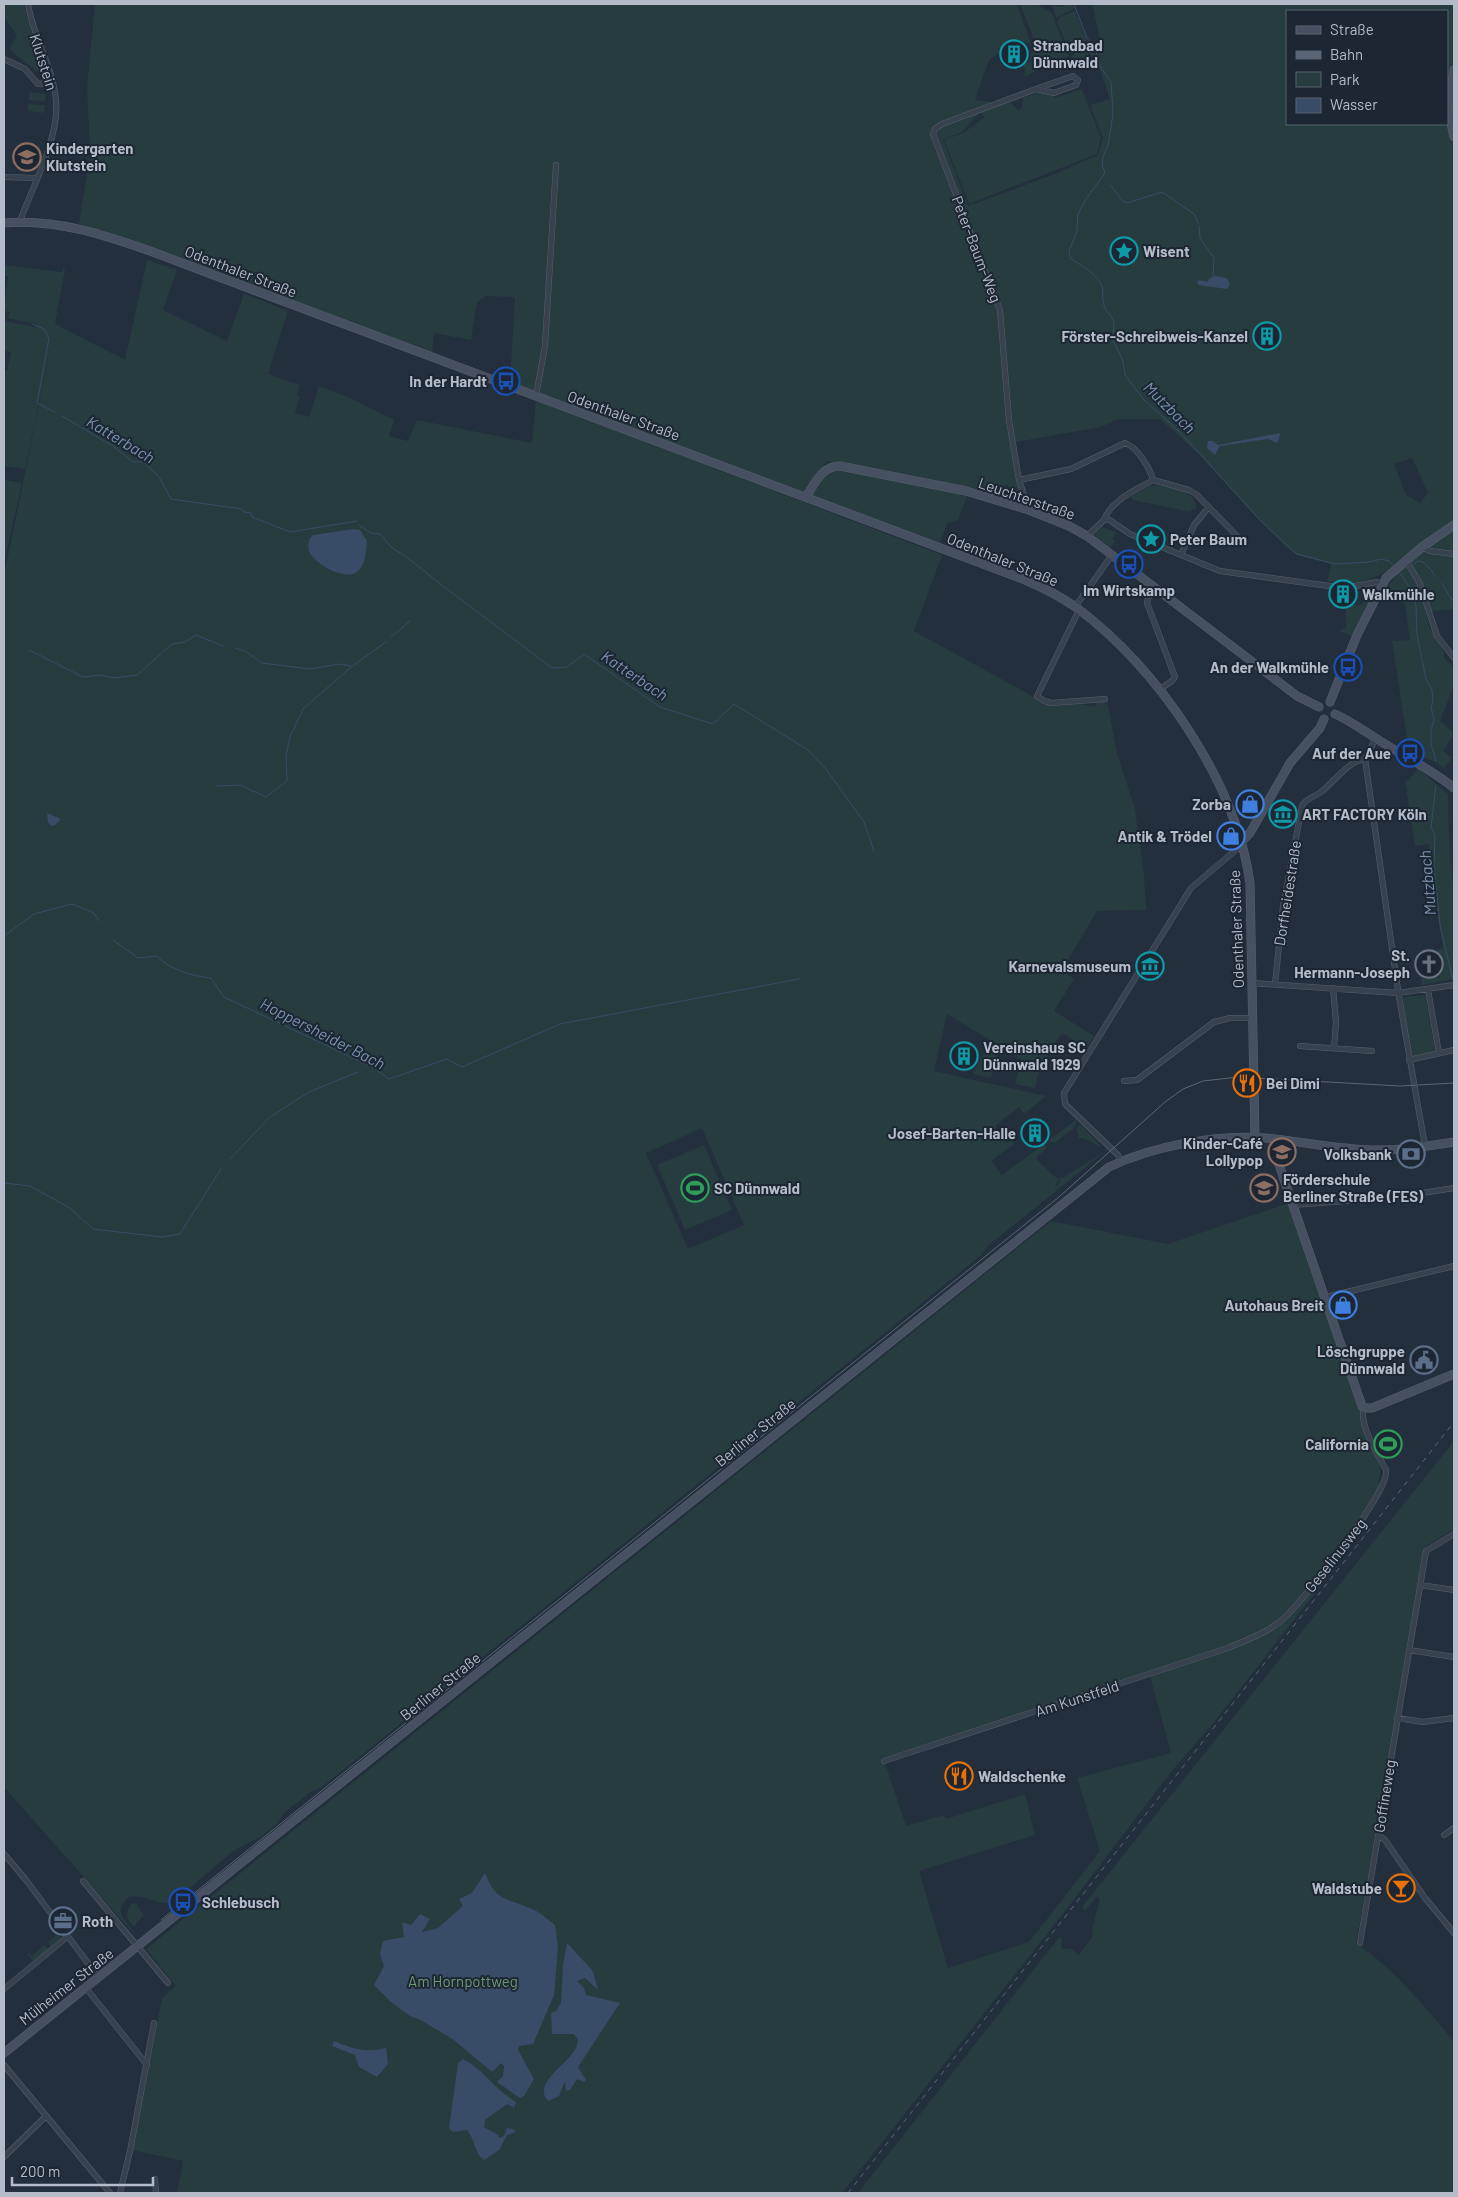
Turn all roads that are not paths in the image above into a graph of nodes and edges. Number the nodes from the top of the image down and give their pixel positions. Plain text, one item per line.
1 (28, 4) edge
2 (4, 59) edge
3 (1454, 70) edge
4 (53, 83) junction
5 (1036, 89) junction
6 (1454, 137) edge
7 (556, 165) dead end
8 (4, 177) edge
9 (36, 178) junction
10 (4, 222) edge
11 (20, 222) junction
12 (536, 396) junction
13 (1020, 480) junction
14 (1153, 480) junction
15 (806, 498) junction
16 (1209, 507) junction
17 (1029, 510) junction
18 (1104, 520) junction
19 (1454, 526) edge
20 (1087, 536) junction
21 (1237, 536) dead end
22 (1422, 547) junction
23 (1454, 554) edge
24 (1112, 555) junction
25 (1181, 555) junction
26 (1406, 560) junction
27 (1382, 584) junction
28 (1155, 588) junction
29 (1077, 608) junction
30 (1454, 658) edge
31 (1159, 690) junction
32 (1105, 699) dead end
33 (1330, 702) junction
34 (1318, 707) junction
35 (1334, 714) junction
36 (1324, 719) junction
37 (1376, 738) junction
38 (1364, 759) junction
39 (1454, 788) edge
40 (1243, 843) junction
41 (1252, 983) junction
42 (1275, 984) junction
43 (1453, 986) edge
44 (1333, 988) junction
45 (1428, 990) junction
46 (1398, 993) junction
47 (1253, 1018) junction
48 (1300, 1046) dead end
49 (1334, 1048) junction
50 (1454, 1050) edge
51 (1372, 1051) dead end
52 (1439, 1054) junction
53 (1409, 1060) junction
54 (1124, 1081) dead end
55 (1255, 1138) junction
56 (1274, 1139) junction
57 (1454, 1142) edge
58 (1424, 1146) junction
59 (1121, 1162) junction
60 (1454, 1188) edge
61 (1293, 1205) junction
62 (1454, 1266) edge
63 (1326, 1297) junction
64 (1454, 1374) edge
65 (1364, 1408) junction
66 (1454, 1534) edge
67 (1420, 1585) junction
68 (1454, 1590) edge
69 (1267, 1630) joint
70 (1409, 1650) junction
71 (1454, 1657) edge
72 (1397, 1718) junction
73 (1454, 1718) edge
74 (884, 1760) dead end
75 (1454, 1828) edge
76 (1378, 1835) junction
77 (1444, 1835) dead end
78 (4, 1854) edge
79 (83, 1881) dead end
80 (1454, 1933) edge
81 (67, 1937) junction
82 (146, 1940) joint
83 (1360, 1943) dead end
84 (138, 1946) junction
85 (99, 1978) junction
86 (168, 1983) dead end
87 (4, 1988) edge
88 (86, 1988) junction
89 (154, 2023) dead end
90 (4, 2053) edge
91 (4, 2065) edge
92 (147, 2066) junction
93 (46, 2116) junction
94 (4, 2157) edge
95 (155, 2179) dead end
96 (110, 2193) edge
97 (120, 2193) edge
98 (156, 2193) edge

1 - 4 street, Klutstein
2 - 4 street
3 - 6 main road
4 - 9 street, Klutstein
5 - 5 street, Peter-Baum-Weg
5 - 13 street, Peter-Baum-Weg
7 - 12 street
8 - 9 street
9 - 11 street, Klutstein
10 - 11 main road, Odenthaler Straße
11 - 12 main road, Odenthaler Straße
12 - 15 main road, Odenthaler Straße
13 - 14 street
13 - 17 street, Peter-Baum-Weg
14 - 16 street
14 - 18 street
15 - 17 main road, Leuchterstraße
15 - 29 main road, Odenthaler Straße
16 - 21 street
16 - 25 street
17 - 20 main road, Leuchterstraße
18 - 20 street
18 - 25 street
19 - 22 main road
20 - 24 main road, Leuchterstraße
22 - 23 street
22 - 26 main road
24 - 28 main road, Leuchterstraße
24 - 29 street
25 - 27 street
26 - 27 main road
26 - 30 street
27 - 33 main road
28 - 31 street
28 - 34 main road, Leuchterstraße
29 - 31 main road, Odenthaler Straße
29 - 32 street
31 - 40 main road, Odenthaler Straße
33 - 34 main road
33 - 35 main road
34 - 36 main road
35 - 36 main road
35 - 37 main road
36 - 40 main road
37 - 38 street
37 - 39 main road
38 - 42 street, Dorfheidestraße
38 - 46 street
40 - 41 main road, Odenthaler Straße
40 - 59 street
41 - 42 street
41 - 47 main road, Odenthaler Straße
42 - 44 street
43 - 45 street
44 - 46 street
44 - 49 street
45 - 46 street
45 - 52 street
46 - 53 street
47 - 54 street
47 - 55 main road, Odenthaler Straße
48 - 49 street
49 - 51 street
50 - 52 street
52 - 53 street
53 - 58 street
55 - 56 main road, Berliner Straße
55 - 59 main road, Berliner Straße
56 - 58 main road, Berliner Straße
56 - 61 main road
57 - 58 main road, Berliner Straße
59 - 82 main road, Berliner Straße
60 - 61 street
61 - 63 main road
62 - 63 street
63 - 65 main road
64 - 65 main road
65 - 69 street, Geselinusweg
66 - 67 street, Goffineweg
67 - 68 street
67 - 70 street, Goffineweg
69 - 74 street, Am Kunstfeld
70 - 71 street
70 - 72 street, Goffineweg
72 - 73 street
72 - 76 street, Goffineweg
75 - 77 street
76 - 80 street
76 - 83 street, Goffineweg
78 - 81 street
79 - 84 street
81 - 85 street
81 - 87 street
82 - 84 main road, Mülheimer Straße
84 - 85 main road, Mülheimer Straße
84 - 86 street
85 - 88 main road, Mülheimer Straße
88 - 90 main road, Mülheimer Straße
88 - 92 street
89 - 92 street
91 - 93 street
92 - 97 street
93 - 94 street
93 - 96 street
95 - 98 street

